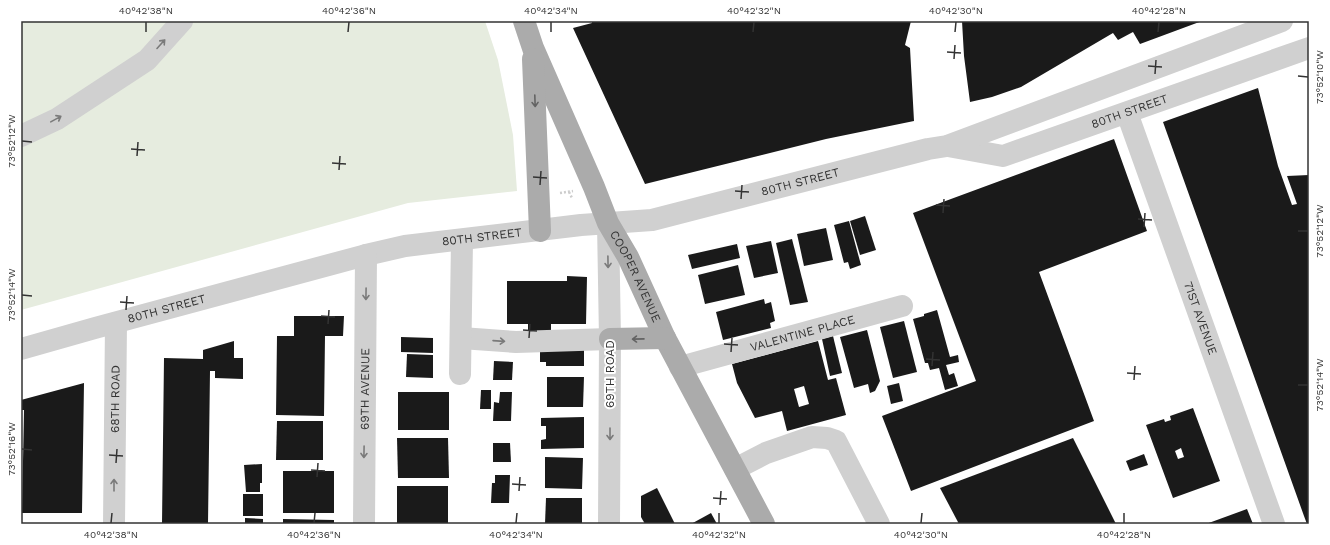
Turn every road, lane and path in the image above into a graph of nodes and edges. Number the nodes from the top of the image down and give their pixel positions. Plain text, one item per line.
1 (182, 21) edge
2 (524, 21) edge
3 (1282, 21) edge
4 (533, 48) junction
5 (1309, 48) edge
6 (1127, 113) junction
7 (21, 136) edge
8 (947, 146) junction
9 (569, 192) dead end
10 (572, 198) dead end
11 (608, 223) junction
12 (540, 231) junction
13 (462, 240) junction
14 (366, 255) junction
15 (902, 306) dead end
16 (116, 322) junction
17 (460, 338) junction
18 (665, 338) junction
19 (610, 339) junction
20 (21, 350) edge
21 (680, 367) junction
22 (460, 374) dead end
23 (735, 469) junction
24 (114, 524) edge
25 (364, 524) edge
26 (609, 524) edge
27 (764, 524) edge
28 (879, 524) edge
29 (1274, 524) edge

7 -> 1 street
2 - 4 main road, COOPER AVENUE
3 - 8 street, 80TH STREET
4 - 11 main road, COOPER AVENUE
4 -> 12 main road
5 - 6 street, 80TH STREET
6 - 8 street, 80TH STREET
6 - 29 street, 71ST AVENUE
8 - 11 street, 80TH STREET
9 - 10 path
11 - 12 street, 80TH STREET
11 - 18 main road, COOPER AVENUE
11 -> 19 street, 69TH ROAD
12 - 13 street, 80TH STREET
13 - 14 street, 80TH STREET
13 - 17 street
14 - 16 street, 80TH STREET
14 -> 25 street, 69TH AVENUE
15 - 21 street, VALENTINE PLACE
16 - 20 street, 80TH STREET
24 -> 16 street, 68TH ROAD
17 -> 19 street
17 - 22 street
18 -> 19 main road
18 - 21 main road, COOPER AVENUE
19 -> 26 street, 69TH ROAD
21 - 23 main road, COOPER AVENUE
23 - 27 main road, COOPER AVENUE
23 - 28 street

